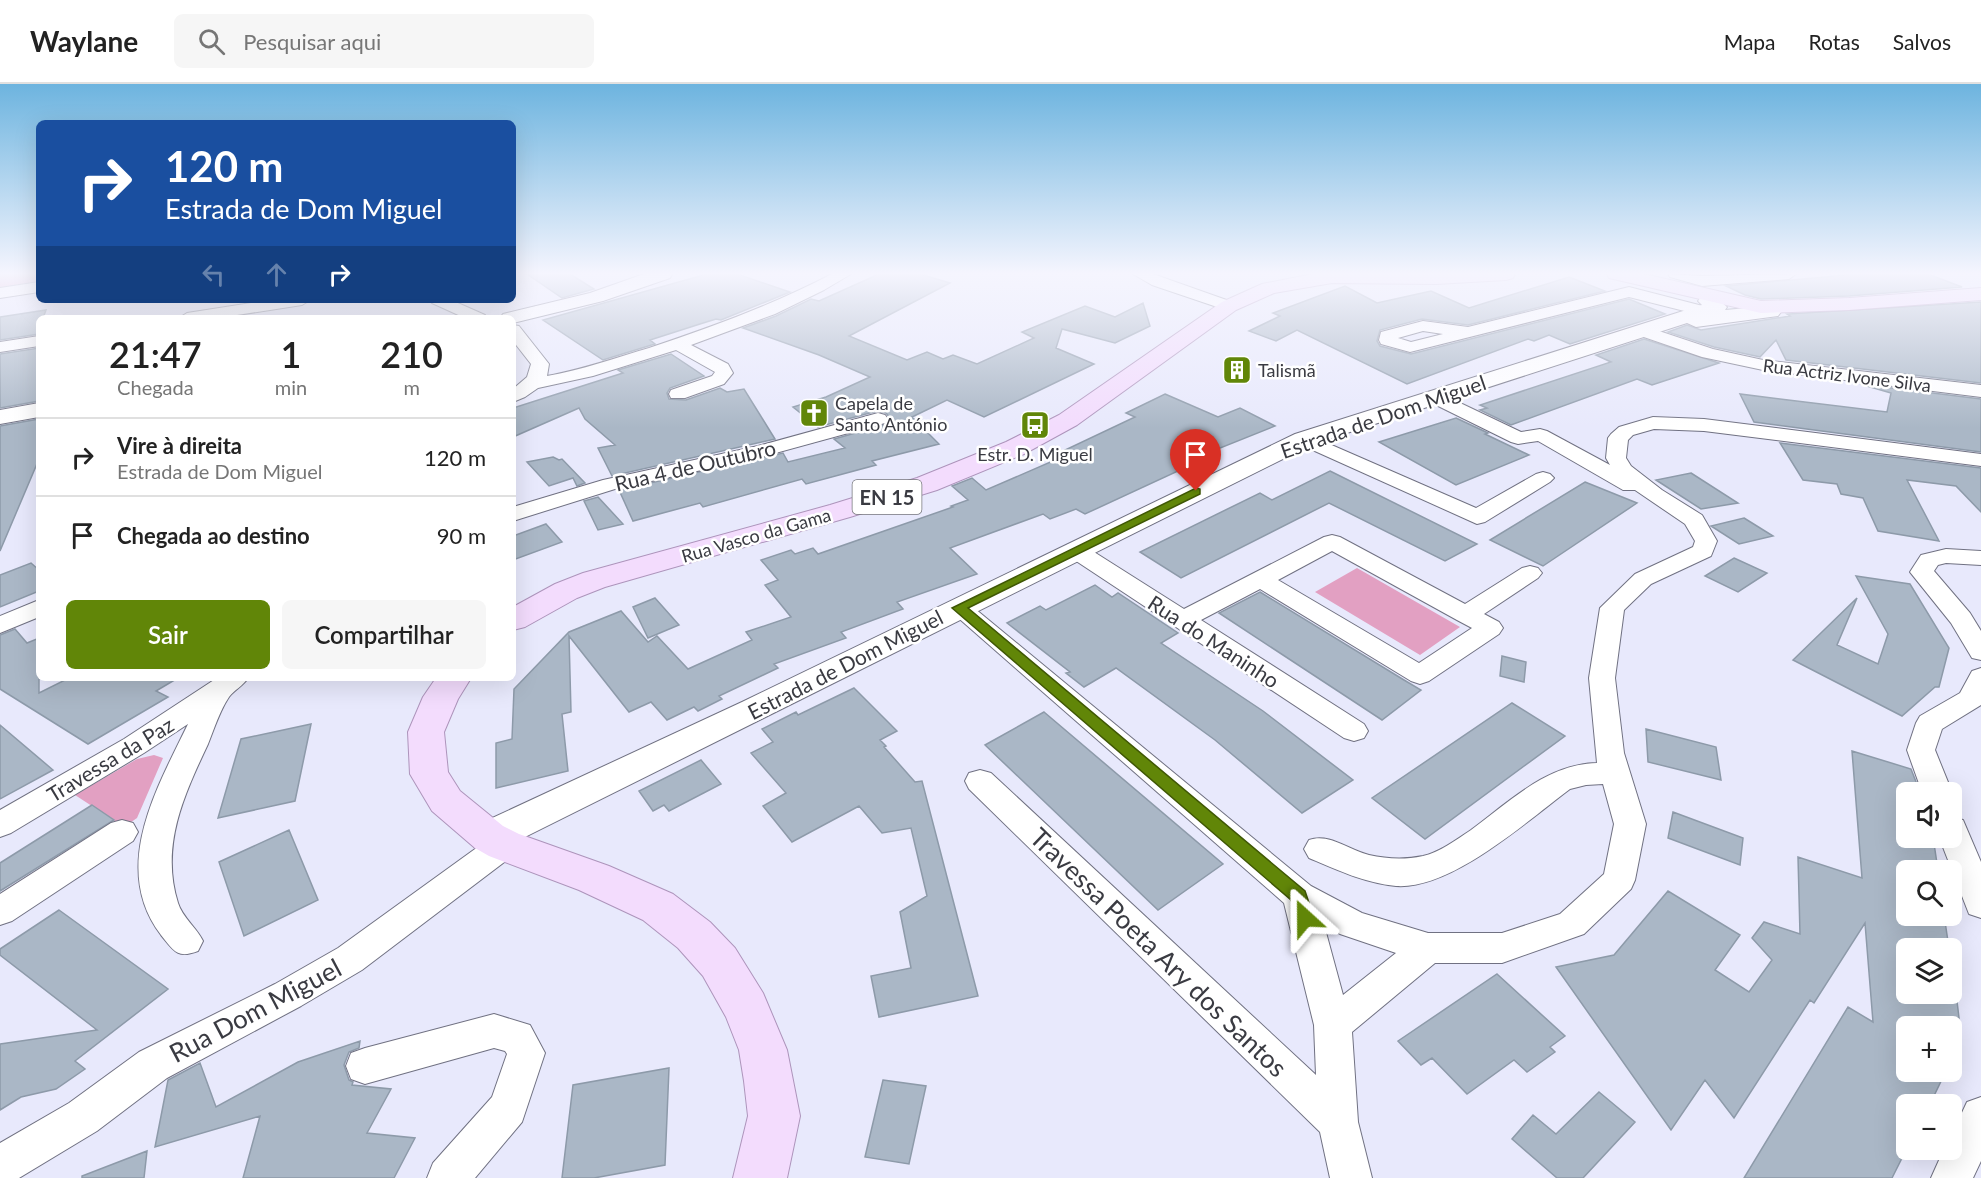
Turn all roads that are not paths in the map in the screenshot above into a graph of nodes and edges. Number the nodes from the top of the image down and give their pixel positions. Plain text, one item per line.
1 (731, 325) edge
2 (1202, 325) edge
3 (1495, 325) edge
4 (1666, 325) edge
5 (1644, 331) junction
6 (1467, 332) dead end
7 (516, 334) edge
8 (36, 341) edge
9 (678, 344) junction
10 (0, 347) edge
11 (533, 383) junction
12 (1981, 391) edge
13 (516, 394) edge
14 (678, 394) dead end
15 (1435, 397) junction
16 (36, 411) edge
17 (0, 417) edge
18 (878, 419) dead end
19 (1304, 439) junction
20 (1981, 460) edge
21 (1543, 478) dead end
22 (1654, 495) junction
23 (516, 513) edge
24 (1075, 550) junction
25 (1981, 558) edge
26 (1530, 573) dead end
27 (1260, 579) junction
28 (958, 608) junction
29 (36, 609) edge
30 (1466, 615) junction
31 (516, 618) edge
32 (1182, 620) junction
33 (0, 626) edge
34 (1981, 652) edge
35 (1981, 677) edge
36 (452, 681) edge
37 (226, 684) edge
38 (1354, 731) dead end
39 (1615, 773) junction
40 (980, 781) dead end
41 (1933, 782) edge
42 (0, 825) edge
43 (122, 832) dead end
44 (496, 841) junction
45 (1959, 848) edge
46 (1320, 849) dead end
47 (1299, 896) junction
48 (1981, 904) edge
49 (0, 910) edge
50 (186, 941) dead end
51 (1428, 948) junction
52 (1333, 1025) junction
53 (365, 1066) dead end
54 (1981, 1116) edge
55 (1338, 1122) junction
56 (0, 1166) edge
57 (448, 1178) edge
58 (760, 1178) edge
59 (1351, 1178) edge
60 (1953, 1178) edge

1 - 9 street
2 - 31 main road, Rua Vasco da Gama / EN 15
3 - 6 street
4 - 5 street, Estrada de Dom Miguel
5 - 12 street, Rua Actriz Ivone Silva
5 - 15 street, Estrada de Dom Miguel
7 - 11 street
8 - 10 street
9 - 11 street
9 - 14 street
11 - 13 street
15 - 19 street, Estrada de Dom Miguel
15 - 22 street
16 - 17 street
18 - 23 street, Rua 4 de Outubro
19 - 21 street
19 - 24 street, Estrada de Dom Miguel
20 - 22 street
22 - 39 street
24 - 28 street, Estrada de Dom Miguel
24 - 32 street, Rua do Maninho
25 - 34 street
26 - 30 street
27 - 30 street
27 - 30 street
27 - 32 street
28 - 44 street, Estrada de Dom Miguel
28 - 47 street
29 - 33 street
32 - 38 street, Rua do Maninho
35 - 41 street
36 - 44 main road
37 - 42 street, Travessa da Paz
37 - 50 street
39 - 46 street
39 - 51 street
40 - 55 street, Travessa Poeta Ary dos Santos
43 - 49 street
44 - 56 street, Rua Dom Miguel
44 - 58 main road
45 - 48 street
47 - 51 street
47 - 52 street
51 - 52 street
52 - 55 street
53 - 57 street
54 - 60 street
55 - 59 street

